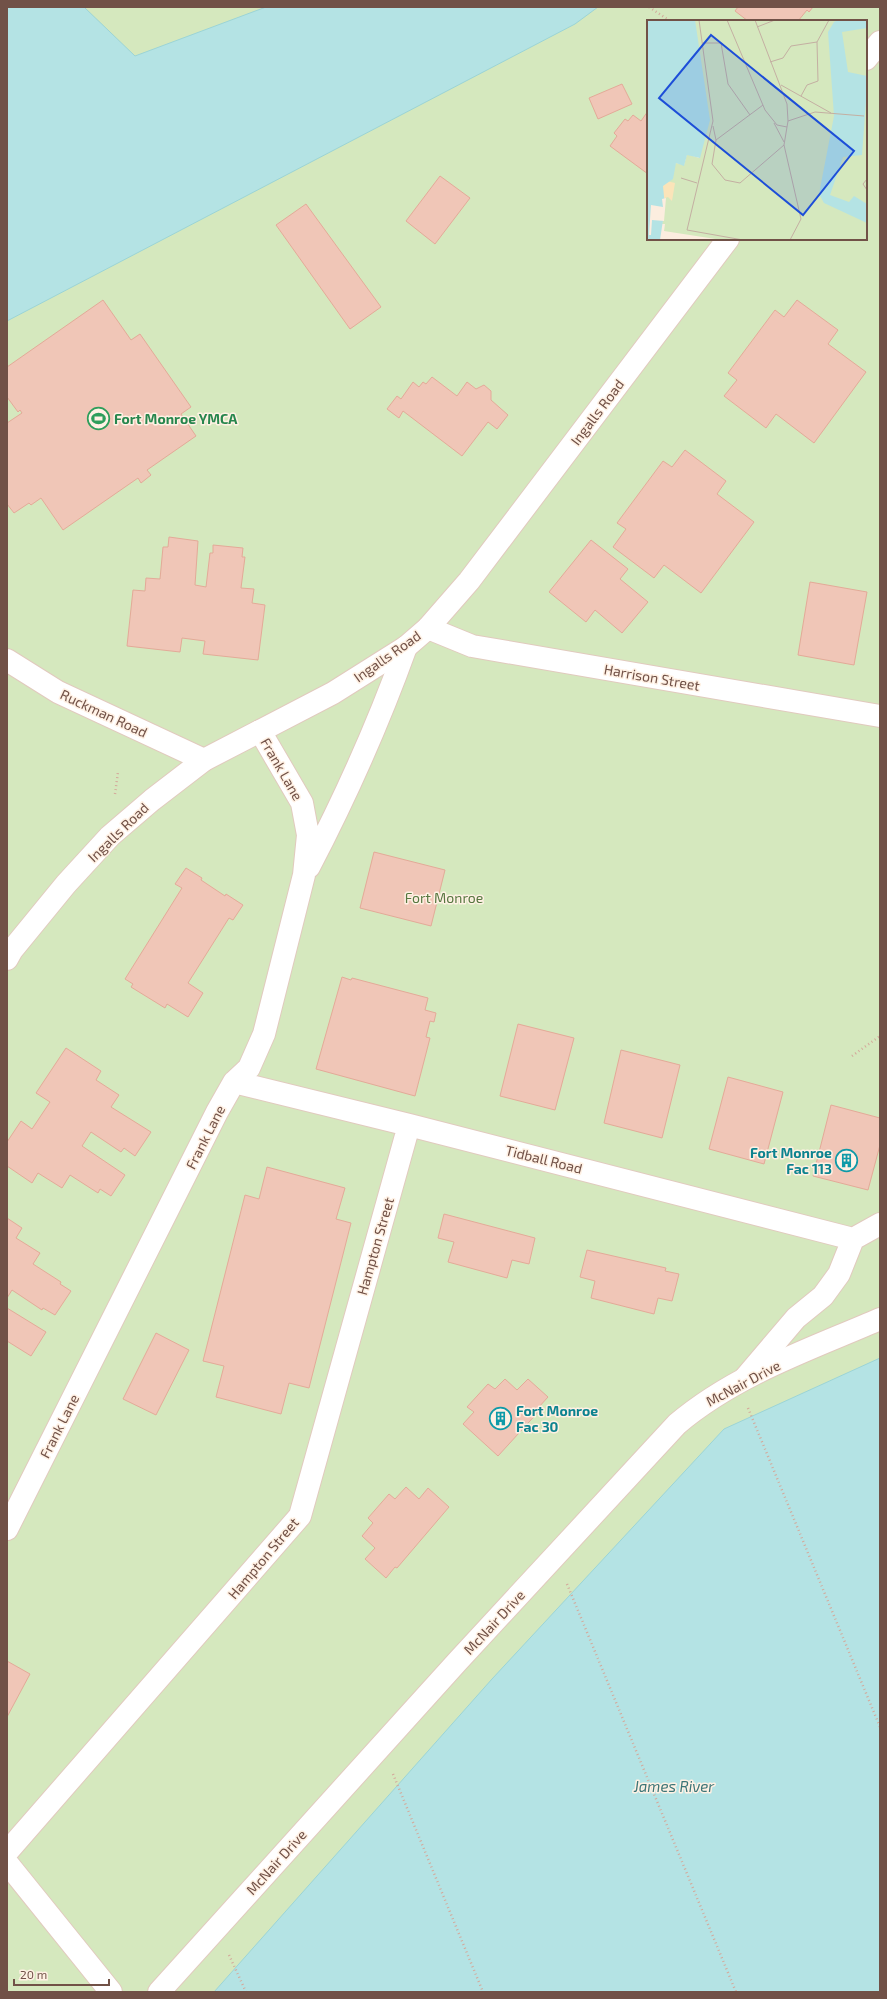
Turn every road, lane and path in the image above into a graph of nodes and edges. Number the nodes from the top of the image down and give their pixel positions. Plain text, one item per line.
1 (649, 7) edge
2 (668, 20) edge
3 (880, 42) edge
4 (867, 58) edge
5 (727, 240) edge
6 (428, 628) junction
7 (406, 647) junction
8 (7, 660) edge
9 (880, 716) edge
10 (260, 731) junction
11 (204, 760) junction
12 (304, 875) junction
13 (7, 959) edge
14 (880, 1036) edge
15 (852, 1056) dead end
16 (234, 1082) junction
17 (409, 1125) junction
18 (880, 1224) edge
19 (853, 1239) junction
20 (880, 1319) edge
21 (745, 1378) junction
22 (746, 1404) dead end
23 (7, 1529) edge
24 (565, 1578) dead end
25 (880, 1728) edge
26 (390, 1768) dead end
27 (7, 1852) edge
28 (7, 1863) edge
29 (226, 1949) dead end
30 (111, 1992) edge
31 (159, 1992) edge
32 (246, 1992) edge
33 (483, 1992) edge
34 (736, 1992) edge

1 - 2 path
3 - 4 street
5 - 6 street, Ingalls Road
6 - 7 street, Ingalls Road
6 - 9 street, Harrison Street
7 - 10 street, Ingalls Road
7 - 12 street
8 - 11 street, Ruckman Road
10 - 11 street, Ingalls Road
10 - 12 street, Frank Lane
11 - 13 street, Ingalls Road
12 - 16 street, Frank Lane
14 - 15 path
16 - 17 street, Tidball Road
16 - 23 street, Frank Lane
17 - 19 street, Tidball Road
17 - 27 street, Hampton Street
18 - 19 street
19 - 21 street
20 - 21 street, McNair Drive
21 - 31 street, McNair Drive
22 - 25 path
24 - 34 path
26 - 33 path
28 - 30 street
29 - 32 path

